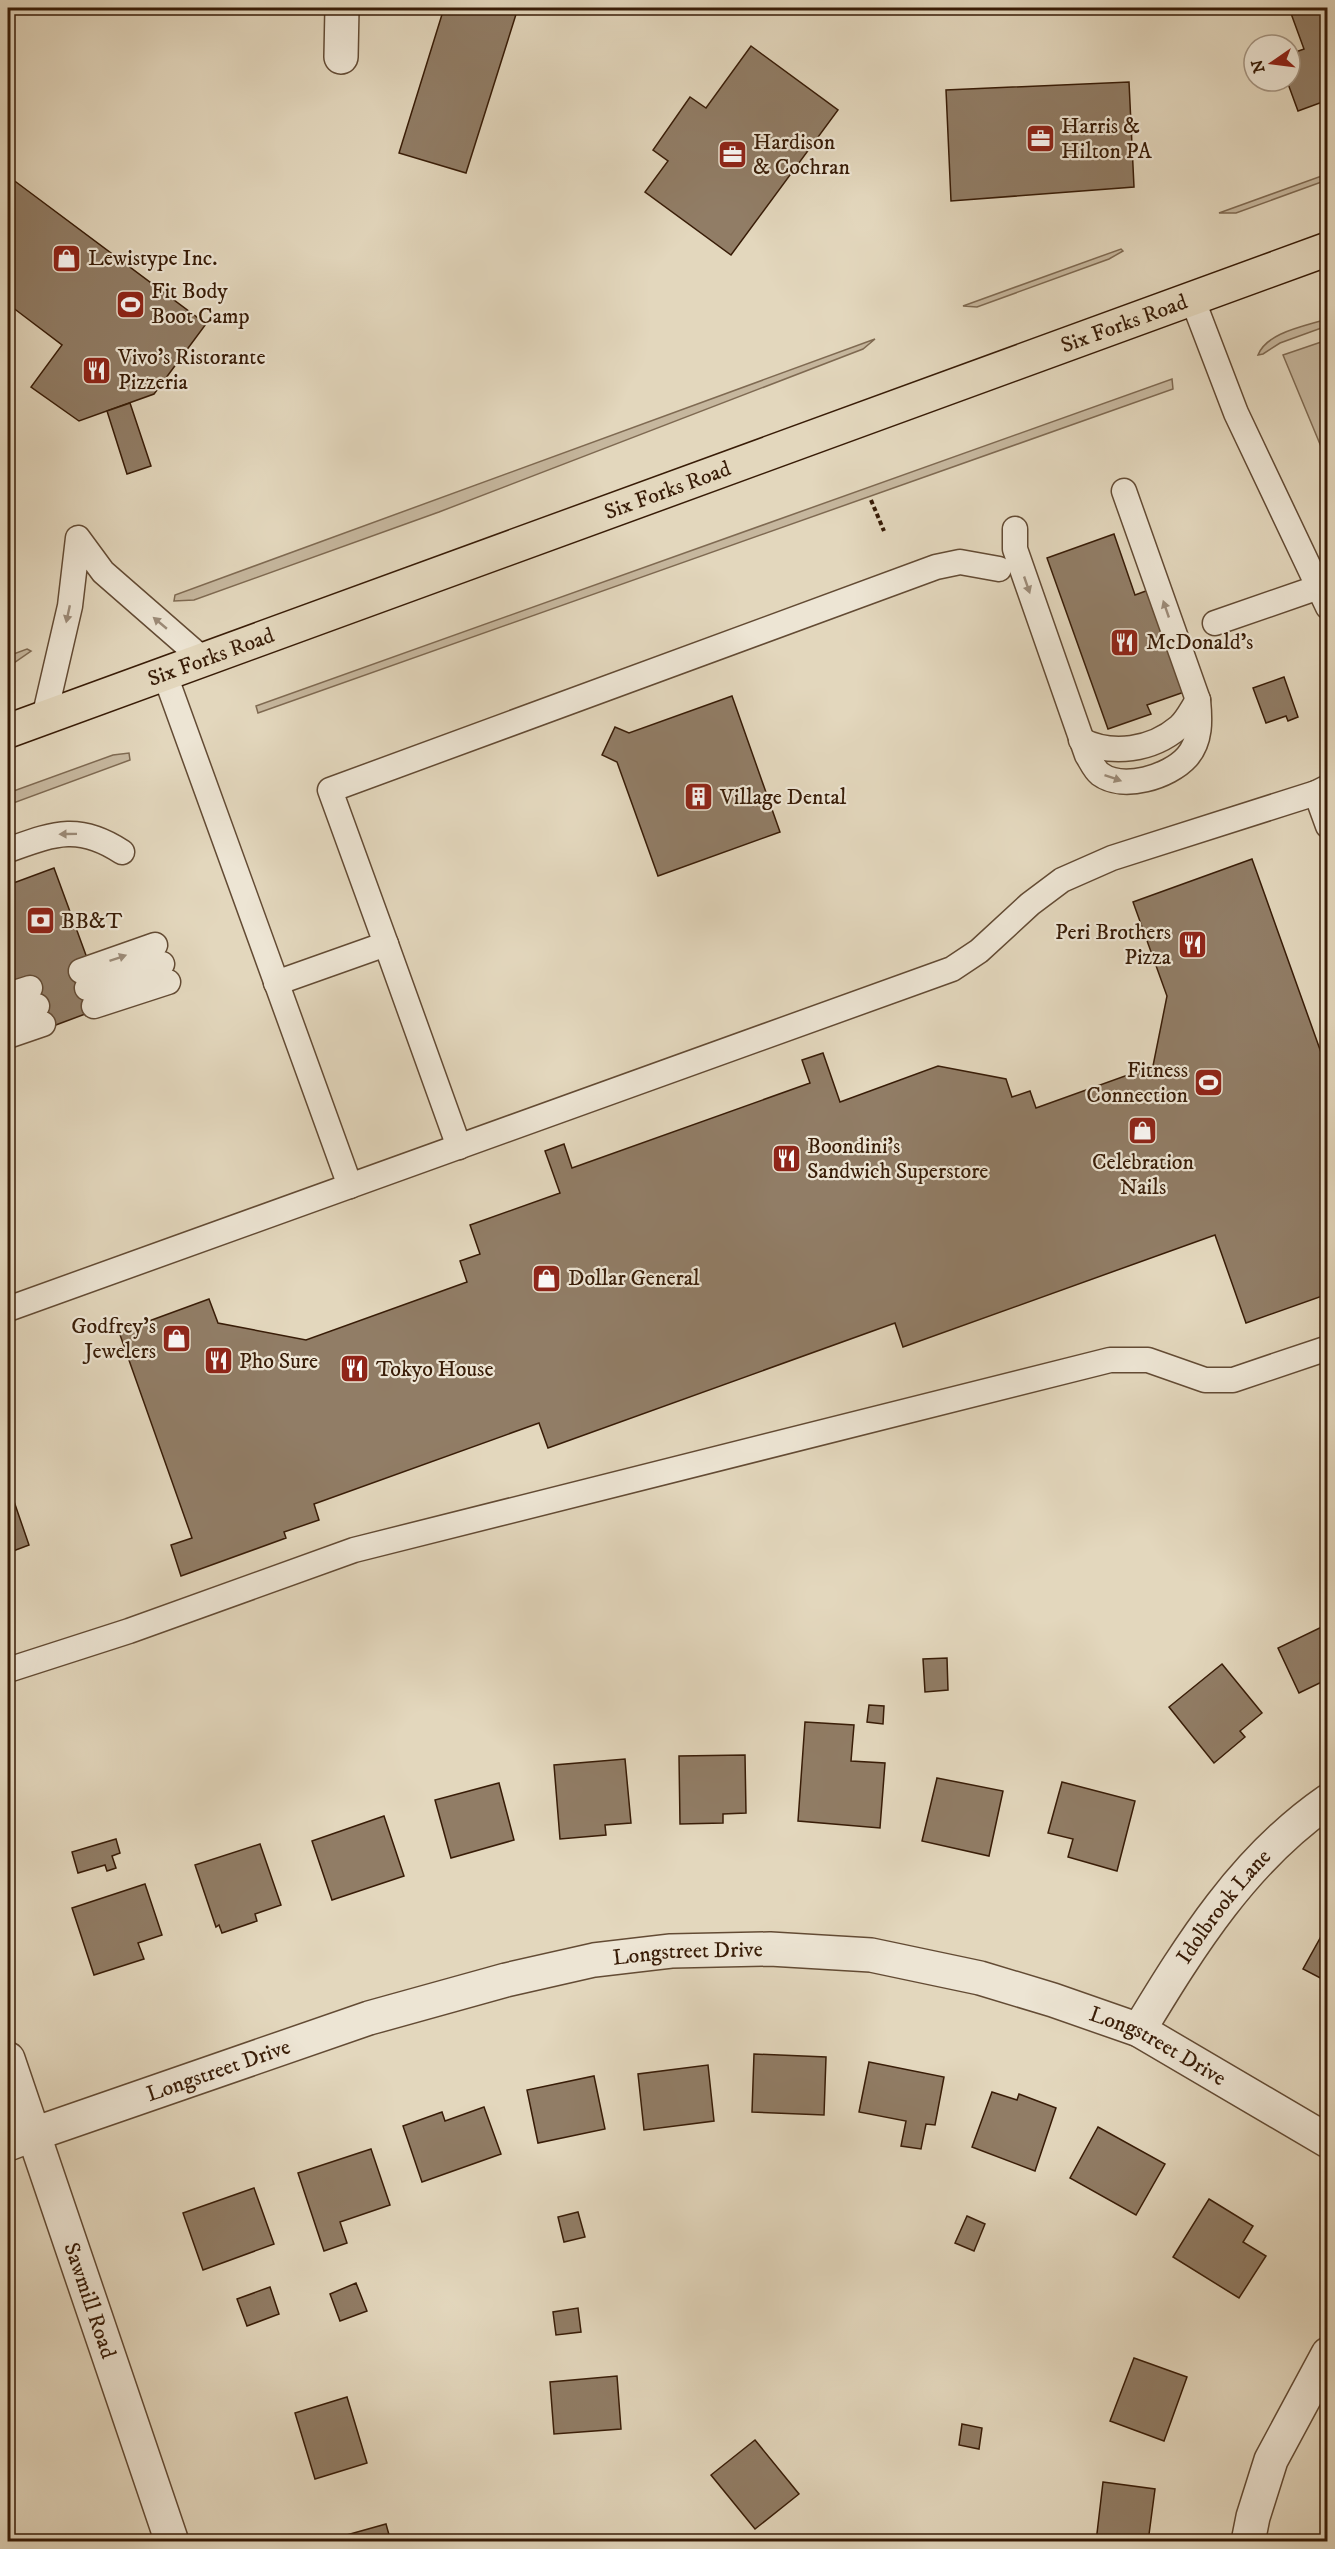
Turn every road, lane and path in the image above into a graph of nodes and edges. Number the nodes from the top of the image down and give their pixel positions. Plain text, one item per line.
1 (342, 8) edge
2 (341, 57) dead end
3 (1328, 249) edge
4 (1192, 298) junction
5 (1124, 491) dead end
6 (871, 500) dead end
7 (1016, 529) dead end
8 (884, 531) dead end
9 (999, 569) dead end
10 (1323, 597) edge
11 (1215, 623) dead end
12 (205, 661) junction
13 (165, 675) junction
14 (1198, 700) junction
15 (45, 718) junction
16 (8, 731) edge
17 (1081, 740) junction
18 (1322, 790) edge
19 (1328, 826) edge
20 (8, 850) edge
21 (122, 852) dead end
22 (386, 944) junction
23 (161, 964) joint
24 (276, 983) junction
25 (30, 1003) edge
26 (8, 1016) edge
27 (8, 1036) edge
28 (459, 1147) junction
29 (350, 1186) junction
30 (8, 1309) edge
31 (1328, 1348) edge
32 (8, 1670) edge
33 (1328, 1801) edge
34 (1139, 2030) junction
35 (8, 2059) edge
36 (21, 2139) edge
37 (1328, 2141) edge
38 (1328, 2354) edge
39 (172, 2541) edge
40 (1248, 2541) edge

1 - 2 street
3 - 4 main road, Six Forks Road
4 - 10 lane
4 - 12 main road, Six Forks Road
14 -> 5 lane
6 - 8 path
7 -> 17 lane
9 - 22 lane
10 - 11 lane
12 - 13 main road, Six Forks Road
12 -> 15 lane
13 - 15 main road, Six Forks Road
13 - 24 lane
14 - 17 lane
17 -> 14 lane
15 - 16 main road, Six Forks Road
18 - 19 lane
18 - 28 lane
21 -> 20 lane
22 - 24 lane
22 - 28 lane
23 -> 23 lane
24 - 29 lane
25 - 26 lane
25 - 27 lane
28 - 29 lane
29 - 30 lane
31 - 32 lane
33 - 34 street, Idolbrook Lane
34 - 36 street, Longstreet Drive
34 - 37 street, Longstreet Drive
35 - 36 street, Sawmill Road
36 - 39 street, Sawmill Road
38 - 40 street

